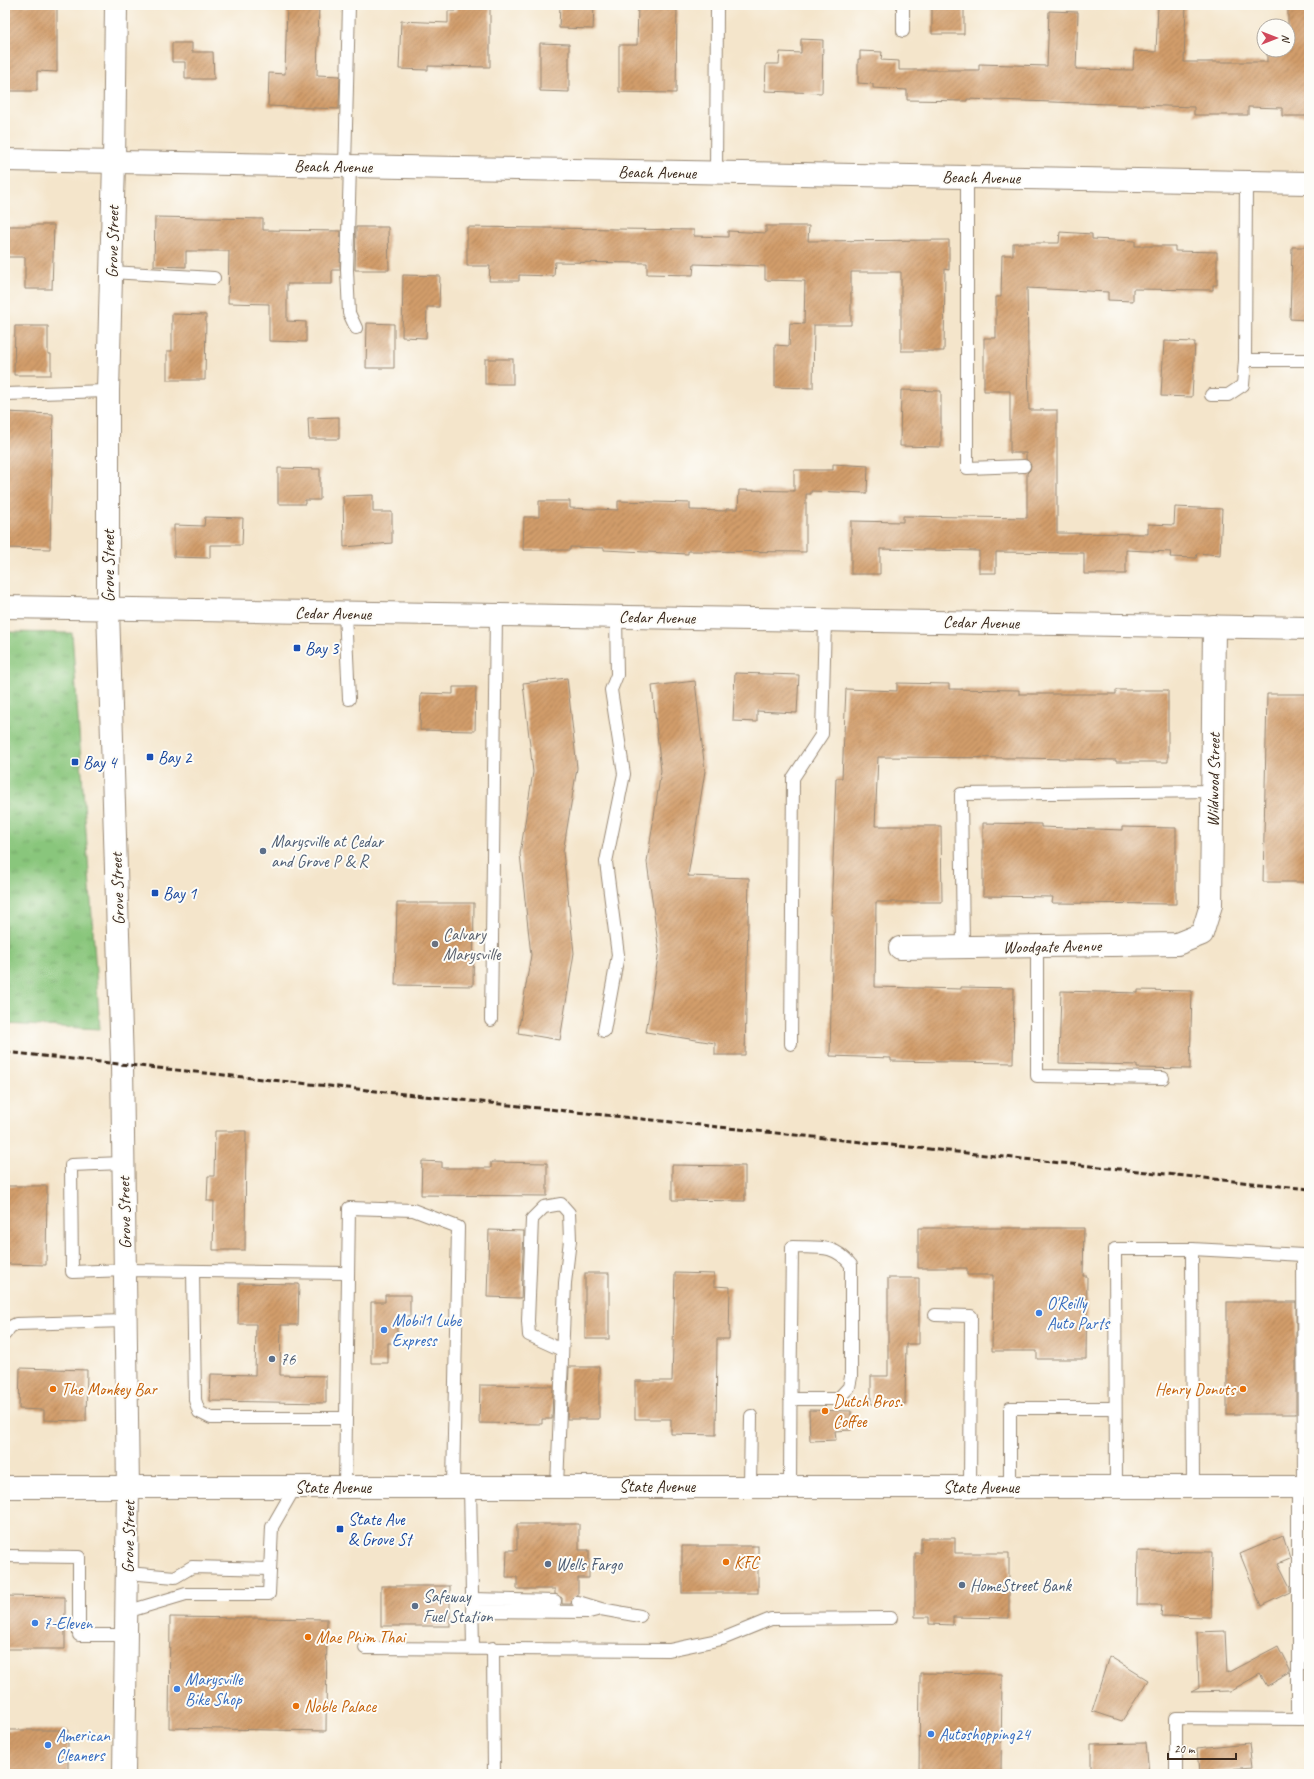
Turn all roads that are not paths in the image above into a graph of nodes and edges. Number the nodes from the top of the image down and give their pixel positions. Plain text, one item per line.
1 (116, 5) edge
2 (349, 5) edge
3 (717, 5) edge
4 (903, 5) edge
5 (903, 32) dead end
6 (5, 160) edge
7 (114, 162) junction
8 (348, 166) junction
9 (716, 173) junction
10 (967, 177) junction
11 (1246, 182) junction
12 (1309, 184) edge
13 (111, 272) junction
14 (214, 278) dead end
15 (356, 328) dead end
16 (1245, 360) junction
17 (1309, 360) edge
18 (108, 391) junction
19 (5, 394) edge
20 (1211, 395) dead end
21 (1024, 466) dead end
22 (5, 607) edge
23 (108, 609) junction
24 (345, 613) junction
25 (496, 615) junction
26 (616, 617) junction
27 (825, 620) junction
28 (1214, 626) junction
29 (1309, 628) edge
30 (349, 699) dead end
31 (1213, 791) junction
32 (1202, 934) joint
33 (963, 947) junction
34 (1037, 947) junction
35 (900, 948) dead end
36 (491, 1020) dead end
37 (604, 1031) dead end
38 (791, 1044) dead end
39 (1163, 1078) dead end
40 (124, 1163) junction
41 (1192, 1249) junction
42 (125, 1270) junction
43 (193, 1271) junction
44 (348, 1273) junction
45 (935, 1315) dead end
46 (126, 1321) junction
47 (5, 1334) edge
48 (562, 1350) junction
49 (790, 1399) junction
50 (1115, 1408) junction
51 (751, 1416) dead end
52 (346, 1418) junction
53 (462, 1486) junction
54 (557, 1486) junction
55 (750, 1486) junction
56 (790, 1486) junction
57 (5, 1487) edge
58 (295, 1487) junction
59 (345, 1487) junction
60 (1010, 1487) junction
61 (1116, 1487) junction
62 (1193, 1487) junction
63 (1304, 1487) edge
64 (128, 1488) junction
65 (970, 1488) junction
66 (5, 1556) edge
67 (270, 1569) junction
68 (127, 1573) junction
69 (472, 1598) junction
70 (555, 1601) dead end
71 (578, 1602) dead end
72 (601, 1609) junction
73 (472, 1611) junction
74 (126, 1612) junction
75 (640, 1616) dead end
76 (891, 1618) dead end
77 (127, 1635) junction
78 (365, 1648) dead end
79 (473, 1648) junction
80 (493, 1648) junction
81 (1304, 1719) edge
82 (124, 1774) edge
83 (494, 1774) edge
84 (1176, 1774) edge

1 - 7 street, Grove Street
2 - 8 lane
3 - 9 lane
4 - 5 lane
6 - 7 street, Beach Avenue
7 - 8 street, Beach Avenue
7 - 13 street, Grove Street
8 - 9 street, Beach Avenue
8 - 15 lane
9 - 10 street, Beach Avenue
10 - 11 street, Beach Avenue
10 - 21 lane
11 - 12 street, Beach Avenue
11 - 16 lane
13 - 14 lane
13 - 18 street, Grove Street
16 - 17 lane
16 - 20 lane
18 - 19 lane
18 - 23 street, Grove Street
22 - 23 street, Cedar Avenue
23 - 24 street, Cedar Avenue
23 - 40 street, Grove Street
24 - 25 street, Cedar Avenue
24 - 30 lane
25 - 26 street, Cedar Avenue
25 - 36 lane
26 - 27 street, Cedar Avenue
26 - 37 lane
27 - 28 street, Cedar Avenue
27 - 38 lane
28 - 29 street, Cedar Avenue
28 - 31 street, Wildwood Street
31 - 32 street, Wildwood Street
31 - 33 lane
32 - 34 street, Woodgate Avenue
33 - 34 street, Woodgate Avenue
33 - 35 street, Woodgate Avenue
34 - 39 lane
40 - 42 street, Grove Street
40 - 42 lane
41 - 50 lane
41 - 62 lane
41 - 63 lane
42 - 43 lane
42 - 46 street, Grove Street
43 - 44 lane
43 - 52 lane
44 - 52 lane
44 - 53 lane
45 - 65 lane
46 - 47 lane
46 - 64 street, Grove Street
48 - 48 lane
48 - 54 lane
49 - 49 lane
49 - 56 lane
50 - 60 lane
50 - 61 lane
51 - 55 lane
52 - 59 lane
53 - 54 street, State Avenue
53 - 59 street, State Avenue
53 - 69 lane
54 - 55 street, State Avenue
55 - 56 street, State Avenue
56 - 65 street, State Avenue
57 - 64 street, State Avenue
58 - 59 street, State Avenue
58 - 64 street, State Avenue
58 - 67 lane
60 - 61 street, State Avenue
60 - 65 street, State Avenue
61 - 62 street, State Avenue
62 - 63 street, State Avenue
63 - 81 lane
64 - 68 street, Grove Street
66 - 77 lane
67 - 68 lane
67 - 74 lane
68 - 74 street, Grove Street
69 - 70 lane
69 - 73 lane
71 - 72 lane
72 - 73 lane
72 - 75 lane
73 - 79 lane
74 - 77 street, Grove Street
76 - 80 lane
77 - 82 street, Grove Street
78 - 79 lane
79 - 80 lane
80 - 83 lane
81 - 84 lane

